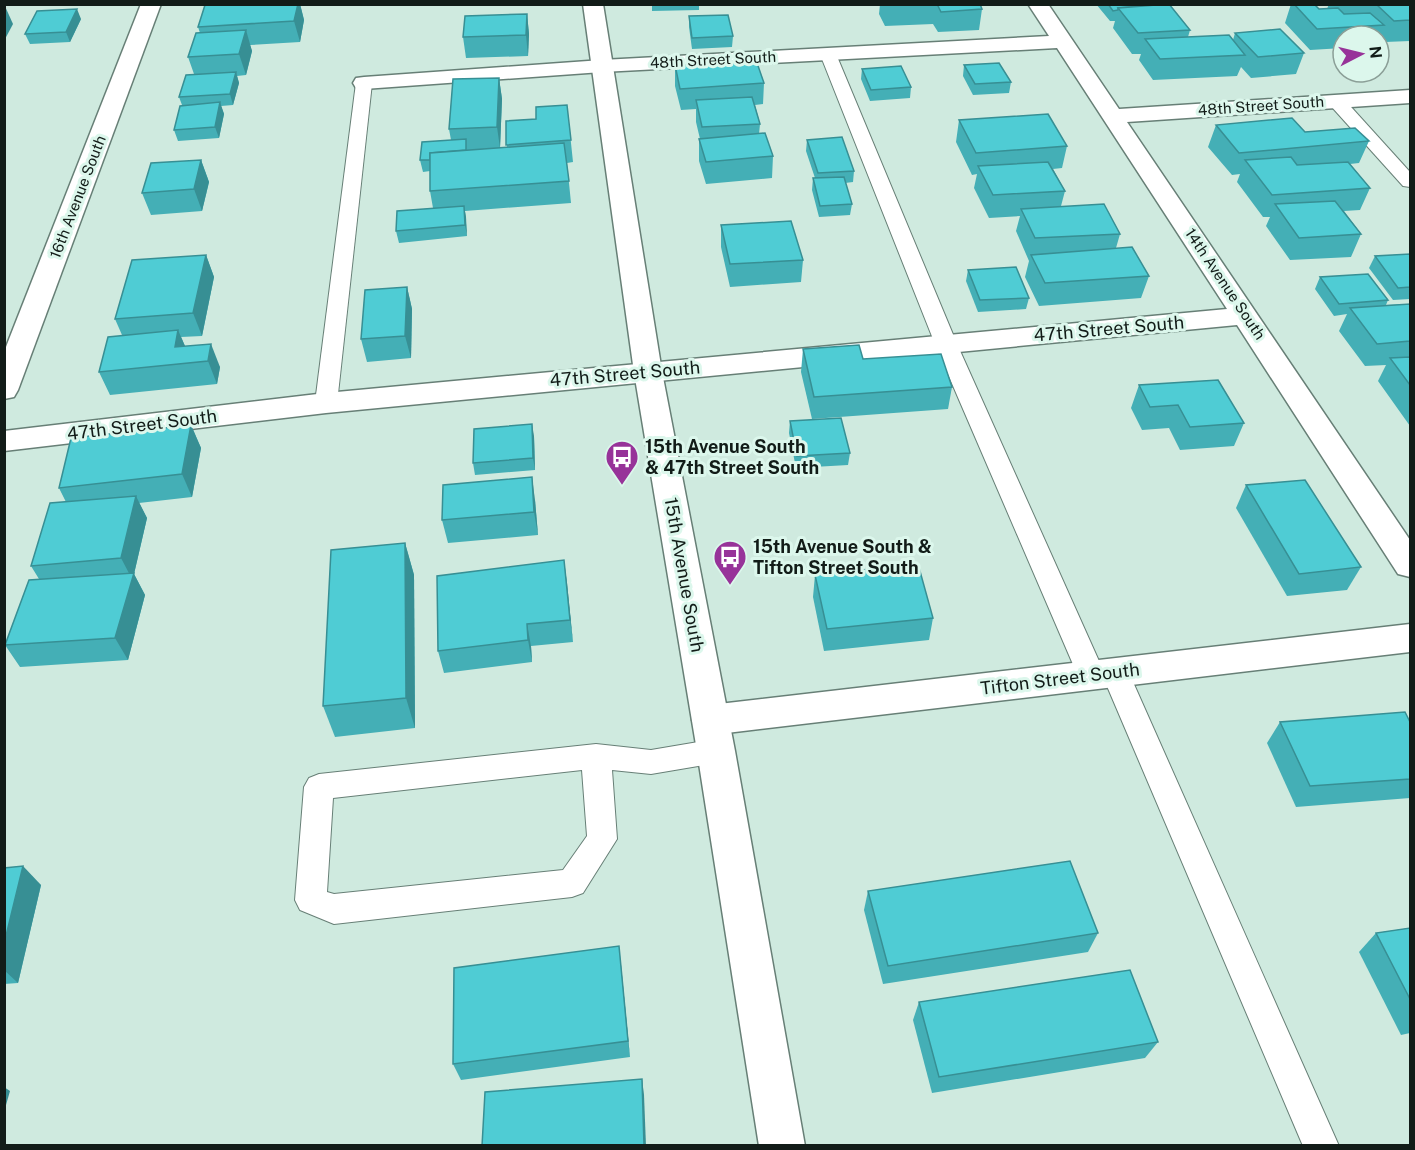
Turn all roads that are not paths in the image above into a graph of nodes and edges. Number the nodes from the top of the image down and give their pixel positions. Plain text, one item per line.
1 (151, 4) edge
2 (594, 4) edge
3 (1038, 4) edge
4 (1062, 42) junction
5 (828, 54) junction
6 (602, 66) junction
7 (364, 83) joint
8 (1410, 96) edge
9 (1336, 101) junction
10 (1111, 116) junction
11 (1410, 182) edge
12 (1246, 316) junction
13 (946, 344) junction
14 (648, 372) junction
15 (4, 390) edge
16 (326, 403) junction
17 (4, 441) edge
18 (1410, 564) edge
19 (1410, 638) edge
20 (1103, 674) junction
21 (713, 736) junction
22 (596, 756) junction
23 (782, 1146) edge
24 (1321, 1146) edge

1 - 15 street, 16th Avenue South
2 - 6 street, 15th Avenue South
3 - 4 street, 14th Avenue South
4 - 5 street, 48th Street South
4 - 10 street, 14th Avenue South
5 - 6 street, 48th Street South
5 - 13 lane
6 - 7 street, 48th Street South
6 - 14 street, 15th Avenue South
7 - 16 lane
8 - 9 street, 48th Street South
9 - 10 street, 48th Street South
9 - 11 lane
10 - 12 street, 14th Avenue South
12 - 13 street, 47th Street South
12 - 18 street, 14th Avenue South
13 - 14 street, 47th Street South
13 - 20 lane
14 - 16 street, 47th Street South
14 - 21 street, 15th Avenue South
16 - 17 street, 47th Street South
19 - 20 street, Tifton Street South
20 - 21 street, Tifton Street South
20 - 24 lane
21 - 22 lane
21 - 23 street, 15th Avenue South
22 - 22 lane

